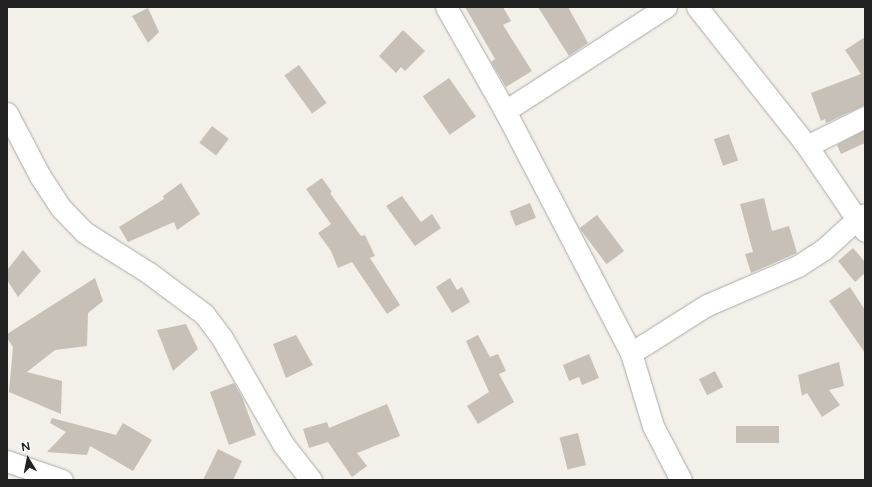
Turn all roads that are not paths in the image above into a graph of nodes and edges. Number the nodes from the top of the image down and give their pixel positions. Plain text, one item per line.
1 (446, 7) edge
2 (666, 7) edge
3 (697, 7) edge
4 (505, 111) junction
5 (7, 113) edge
6 (865, 117) edge
7 (807, 146) junction
8 (862, 221) edge
9 (631, 353) junction
10 (7, 461) edge
11 (49, 478) edge
12 (311, 480) edge
13 (681, 480) edge

1 - 4 street
2 - 4 street
3 - 7 street
4 - 9 street
5 - 12 street
6 - 7 street
7 - 8 street
8 - 9 street
9 - 13 street
10 - 11 street

